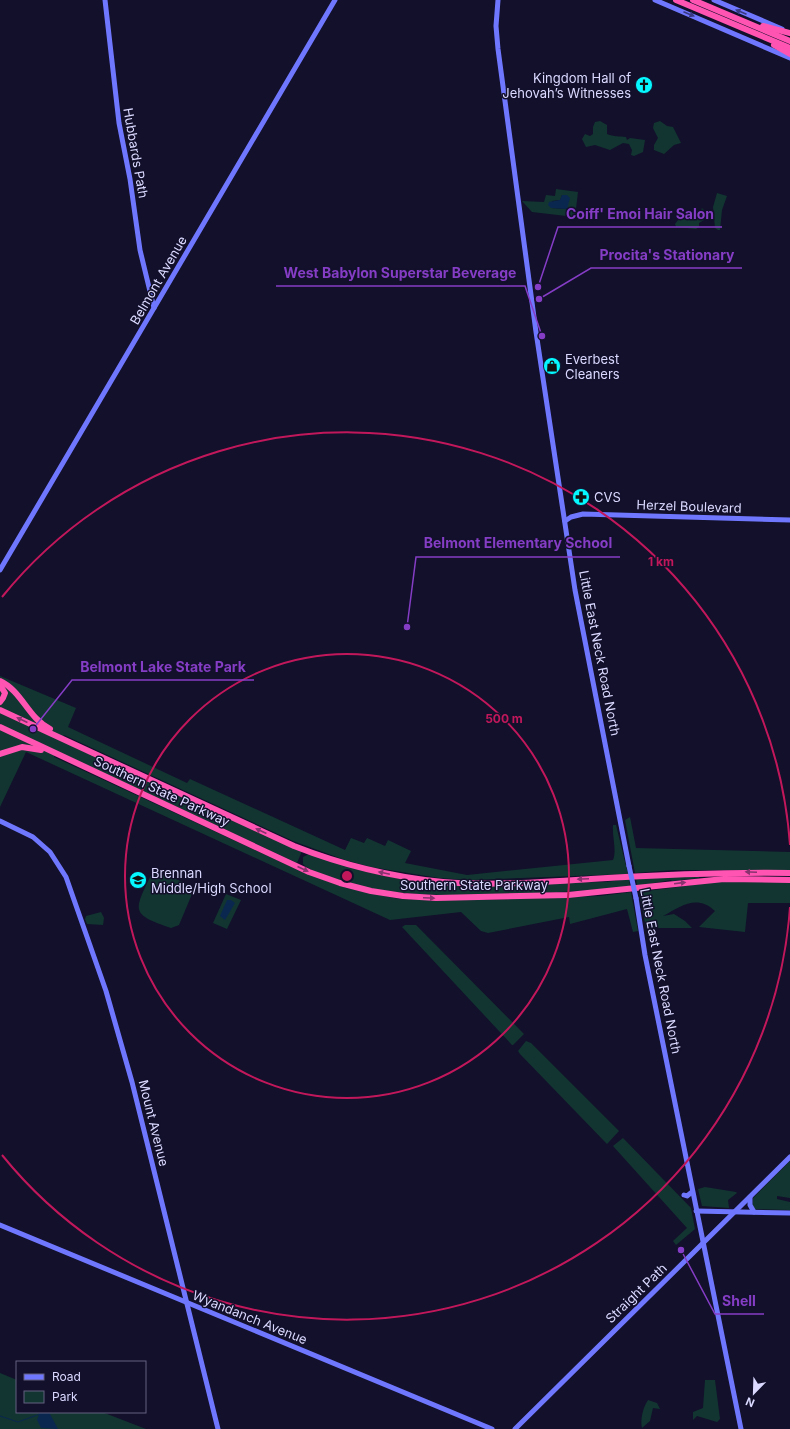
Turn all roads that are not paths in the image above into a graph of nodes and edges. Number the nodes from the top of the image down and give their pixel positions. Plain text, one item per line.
1 (105, 0) edge
2 (335, 0) edge
3 (498, 0) edge
4 (655, 0) edge
5 (676, 0) edge
6 (693, 0) edge
7 (714, 0) edge
8 (732, 16) junction
9 (750, 31) junction
10 (790, 33) edge
11 (790, 41) edge
12 (790, 48) edge
13 (790, 54) edge
14 (790, 58) edge
15 (154, 308) junction
16 (790, 520) edge
17 (565, 521) junction
18 (0, 570) edge
19 (0, 680) edge
20 (0, 685) edge
21 (0, 702) edge
22 (0, 710) edge
23 (0, 727) edge
24 (69, 742) junction
25 (0, 754) edge
26 (63, 757) junction
27 (0, 821) edge
28 (790, 873) edge
29 (790, 880) edge
30 (790, 1157) edge
31 (692, 1192) junction
32 (684, 1195) dead end
33 (750, 1197) junction
34 (696, 1211) junction
35 (734, 1212) junction
36 (754, 1212) junction
37 (790, 1213) edge
38 (0, 1225) edge
39 (703, 1244) junction
40 (187, 1302) junction
41 (218, 1429) edge
42 (492, 1429) edge
43 (515, 1429) edge
44 (741, 1429) edge

1 - 15 main road, Hubbards Path
2 - 15 main road, Belmont Avenue
3 - 17 main road, Little East Neck Road North
4 -> 14 main road
5 - 9 highway
6 - 8 highway
10 -> 7 main road
8 - 10 highway
8 - 11 highway
9 - 12 highway
9 - 13 highway
15 - 18 main road, Belmont Avenue
16 - 17 main road, Herzel Boulevard
17 - 31 main road, Little East Neck Road North, bridge
19 - 24 highway
20 - 21 highway
24 -> 22 highway, Southern State Parkway
23 - 26 highway, Southern State Parkway
28 -> 24 highway, Southern State Parkway
25 - 26 highway
26 -> 29 highway, Southern State Parkway
27 - 40 main road, Mount Avenue
30 - 33 main road, Straight Path
31 - 32 main road
31 - 34 main road, Little East Neck Road North
33 - 35 main road, Straight Path
33 - 36 main road
34 - 35 main road
34 - 39 main road, Little East Neck Road North
35 - 36 main road
35 - 39 main road, Straight Path
36 - 37 main road
38 - 40 main road, Wyandanch Avenue
39 - 43 main road, Straight Path
39 - 44 main road, Little East Neck Road North
40 - 41 main road, Mount Avenue
40 - 42 main road, Wyandanch Avenue

